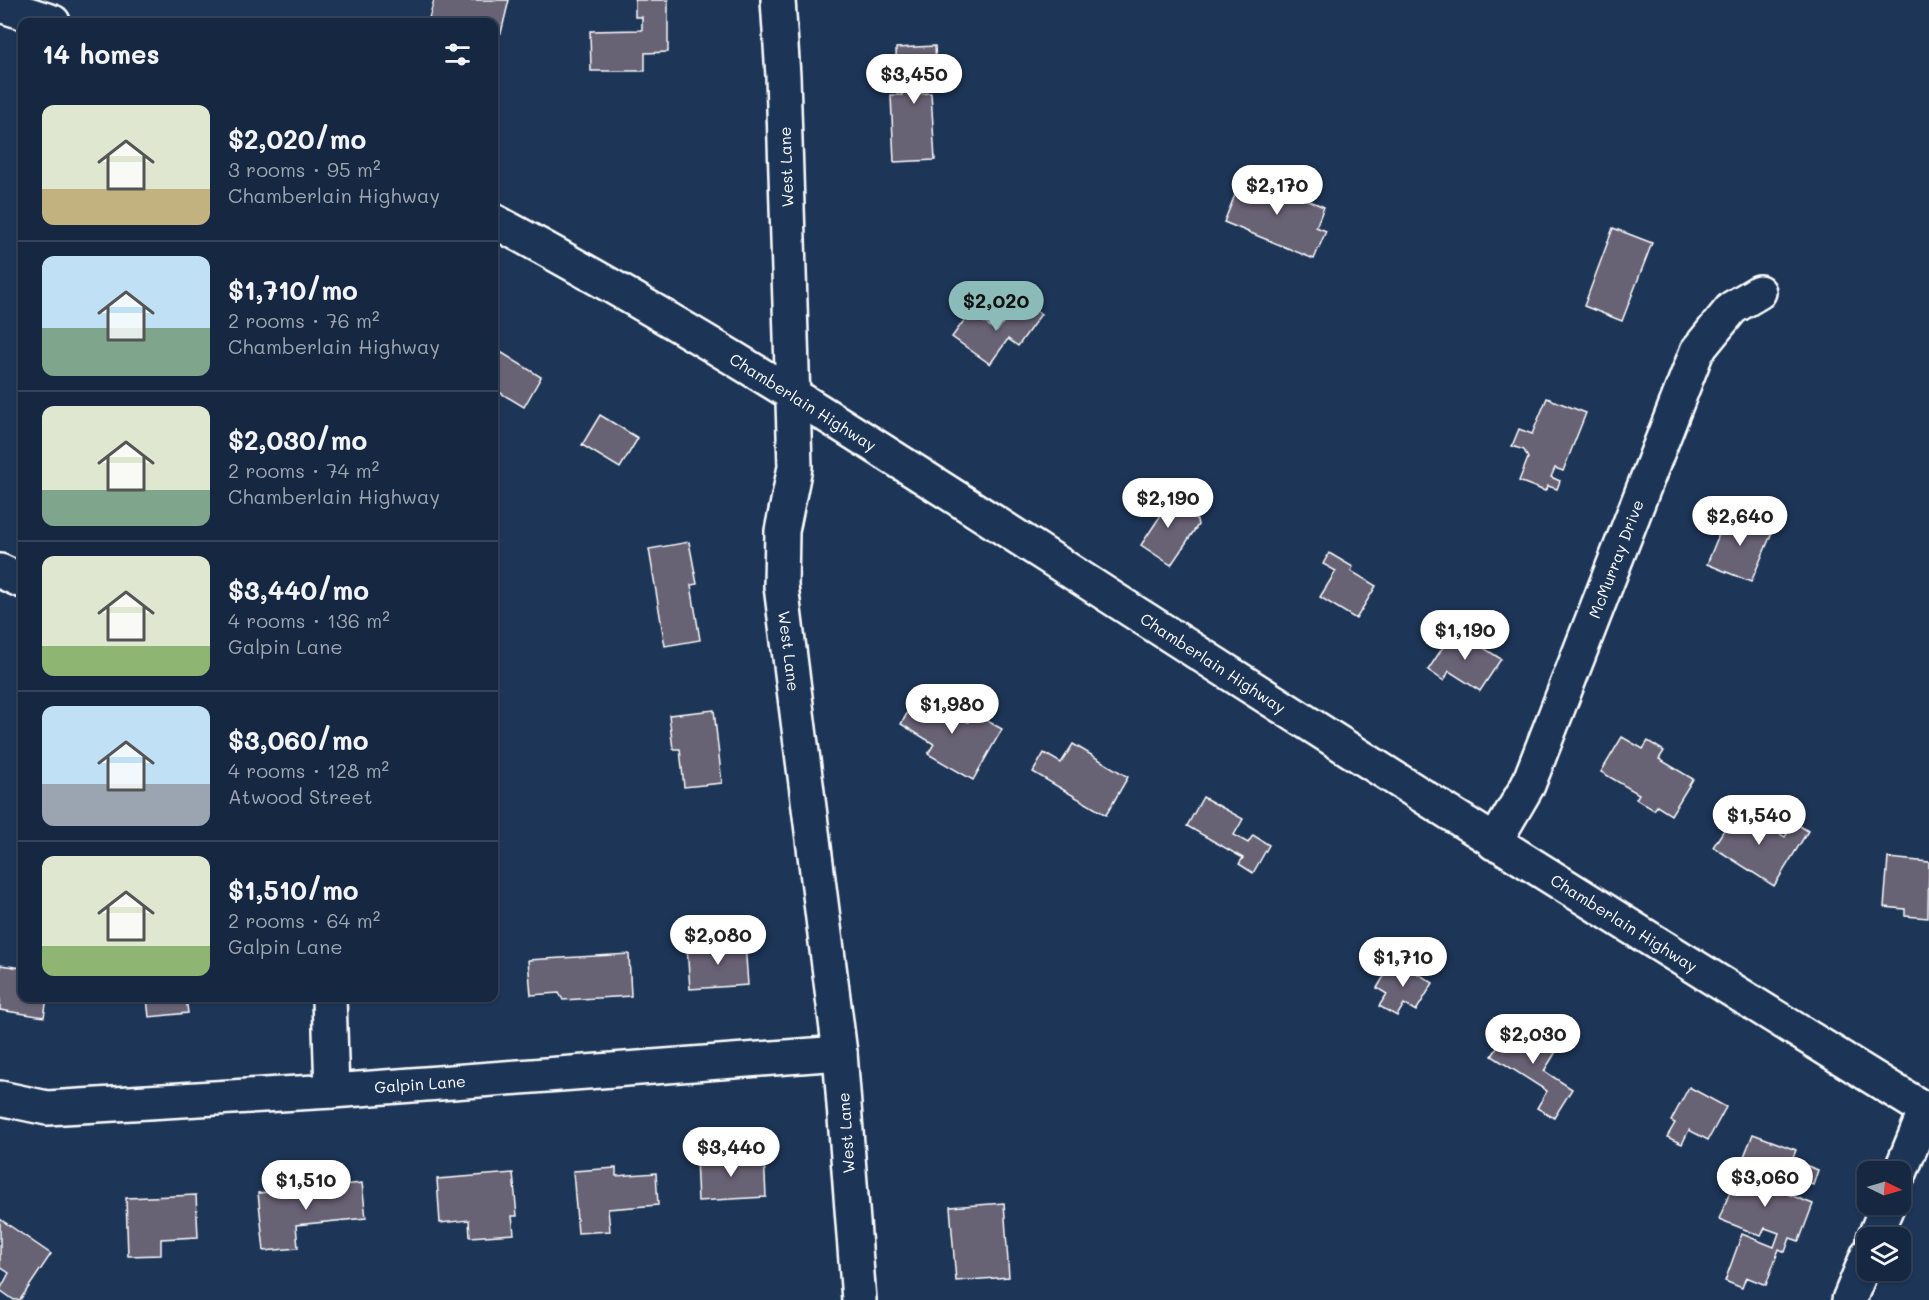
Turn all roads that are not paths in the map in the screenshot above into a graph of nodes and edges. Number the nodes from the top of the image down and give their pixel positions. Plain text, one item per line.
1 (778, 0) edge
2 (0, 4) edge
3 (41, 18) edge
4 (498, 223) edge
5 (1759, 292) dead end
6 (794, 395) junction
7 (0, 571) edge
8 (18, 579) edge
9 (1494, 843) junction
10 (328, 1002) edge
11 (840, 1053) junction
12 (332, 1091) junction
13 (0, 1098) edge
14 (1927, 1111) edge
15 (1905, 1161) edge
16 (1857, 1281) edge
17 (859, 1300) edge
18 (1849, 1300) edge

1 - 6 street, West Lane
2 - 3 street
4 - 6 street, Chamberlain Highway
5 - 9 street, McMurray Drive
6 - 9 street, Chamberlain Highway
6 - 11 street, West Lane
7 - 8 street
9 - 14 street, Chamberlain Highway
10 - 12 street
11 - 12 street, Galpin Lane
11 - 17 street, West Lane
12 - 13 street, Galpin Lane
14 - 15 street
16 - 18 street

